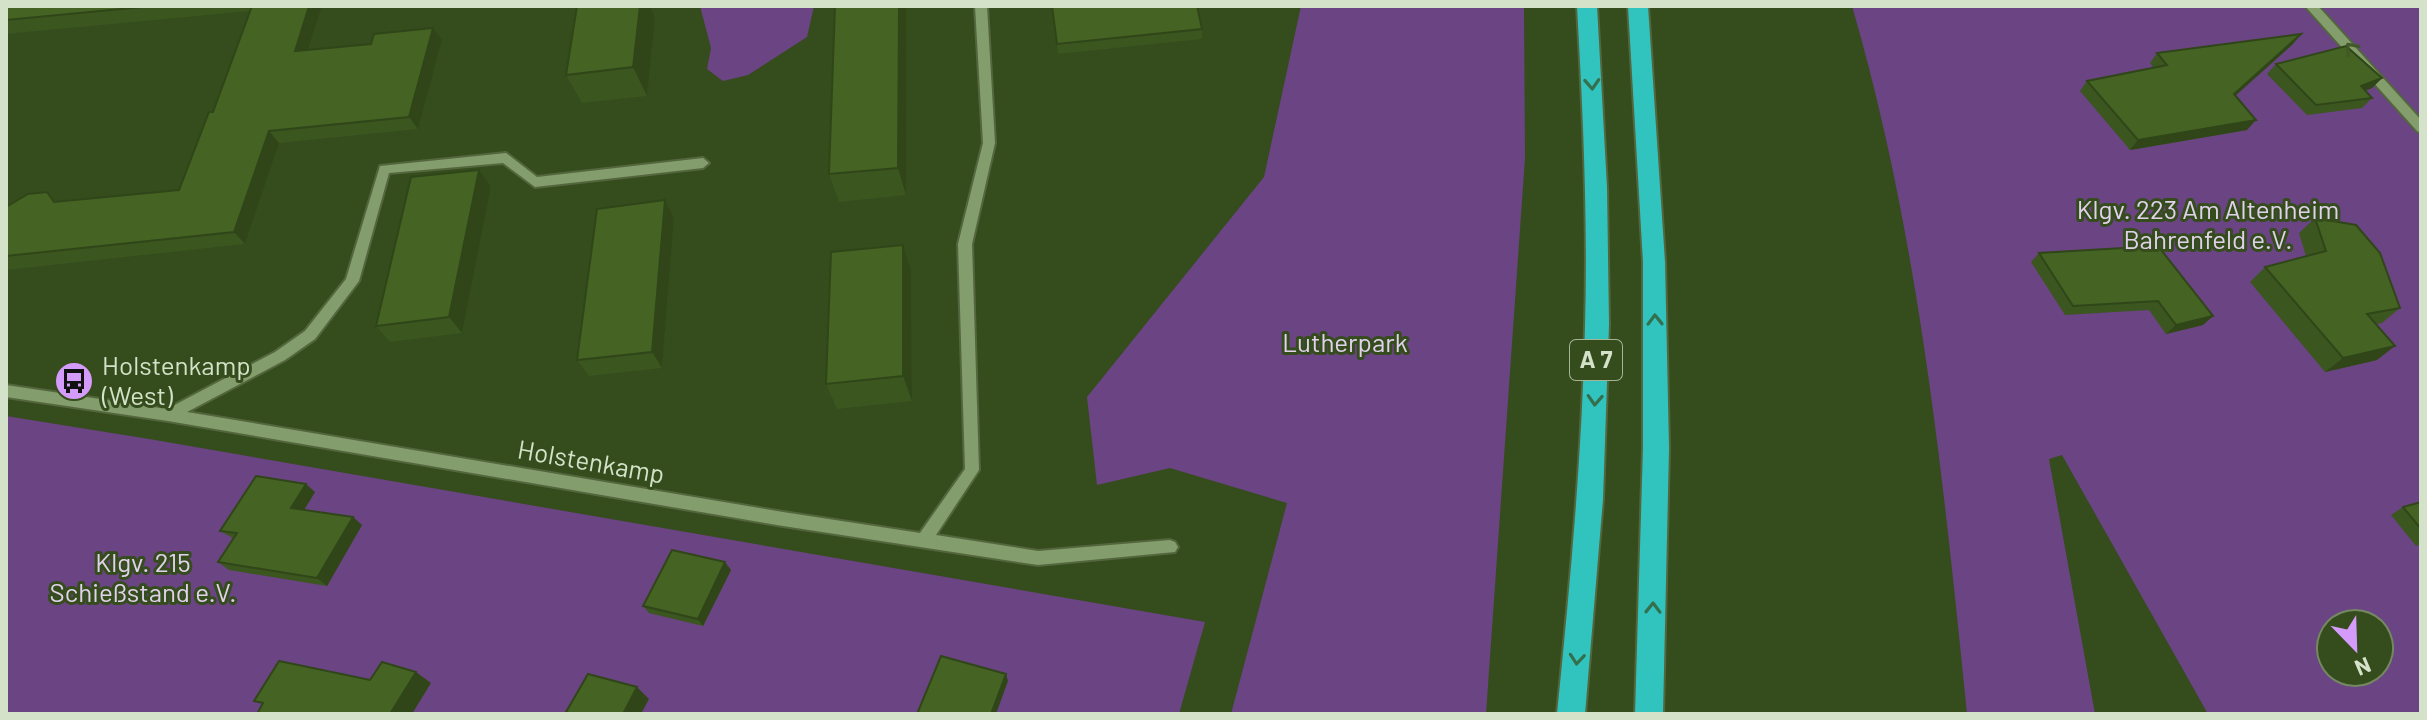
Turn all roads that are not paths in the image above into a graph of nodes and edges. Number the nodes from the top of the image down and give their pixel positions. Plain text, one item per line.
1 (981, 6) edge
2 (1587, 6) edge
3 (1638, 6) edge
4 (2311, 6) edge
5 (2421, 128) edge
6 (703, 163) dead end
7 (6, 391) edge
8 (168, 415) junction
9 (923, 541) junction
10 (1170, 547) dead end
11 (1571, 714) edge
12 (1649, 714) edge

1 - 9 street
2 -> 11 highway, A 7
12 -> 3 highway, A 7
5 -> 4 street
6 - 8 street
7 - 8 street, Holstenkamp
8 - 9 street, Holstenkamp
9 - 10 street, Holstenkamp

